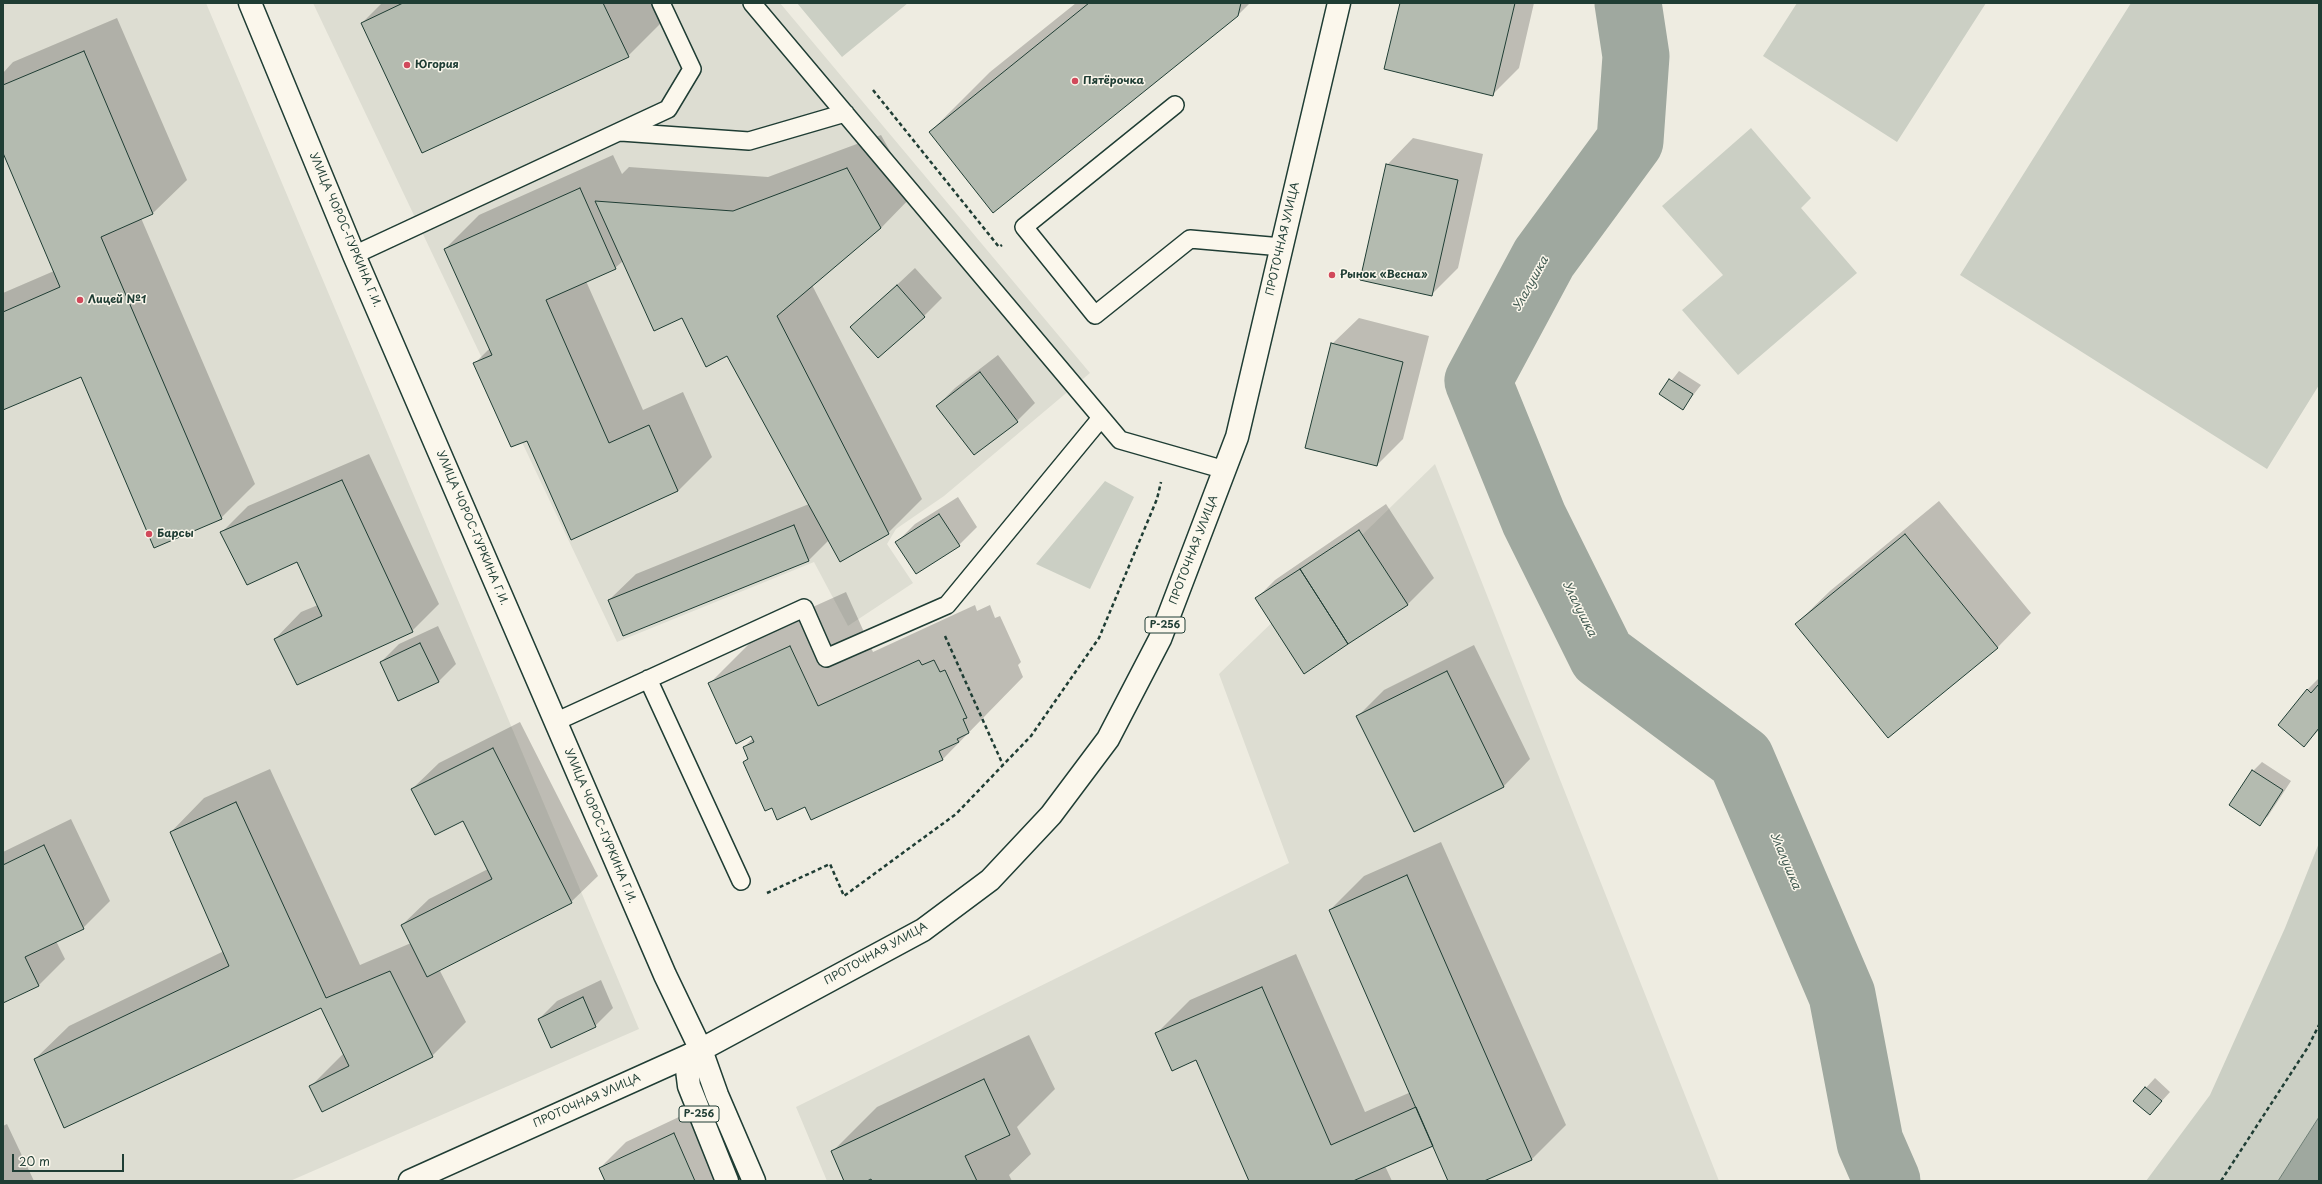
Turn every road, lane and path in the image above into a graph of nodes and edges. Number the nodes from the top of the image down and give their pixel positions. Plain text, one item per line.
1 (250, 3) edge
2 (661, 3) edge
3 (752, 3) edge
4 (1339, 3) edge
5 (873, 90) dead end
6 (1175, 105) dead end
7 (845, 113) junction
8 (620, 132) junction
9 (1024, 227) junction
10 (1282, 247) junction
11 (354, 255) junction
12 (1101, 418) junction
13 (1169, 454) junction
14 (1225, 470) junction
15 (933, 611) junction
16 (648, 679) junction
17 (555, 722) junction
18 (1003, 765) junction
19 (740, 881) joint
20 (2319, 1025) edge
21 (701, 1050) junction
22 (411, 1181) edge
23 (727, 1181) edge
24 (754, 1181) edge
25 (2221, 1181) edge

1 - 11 main road, УЛИЦА ЧОРОС-ГУРКИНА Г.И.
2 - 8 lane
3 - 7 lane
4 - 10 main road, ПРОТОЧНАЯ УЛИЦА / Р-256
5 - 9 path
6 - 9 lane
7 - 8 lane
7 - 12 lane
8 - 11 lane
9 - 10 lane
10 - 14 main road, ПРОТОЧНАЯ УЛИЦА / Р-256
11 - 17 main road, УЛИЦА ЧОРОС-ГУРКИНА Г.И.
12 - 13 lane
12 - 15 lane
13 - 14 lane
13 - 18 path
14 - 21 main road, ПРОТОЧНАЯ УЛИЦА / Р-256
15 - 16 lane
15 - 18 path
16 - 17 lane
16 - 19 lane
17 - 21 main road, УЛИЦА ЧОРОС-ГУРКИНА Г.И.
18 - 19 path
20 - 25 path
21 - 22 main road, ПРОТОЧНАЯ УЛИЦА
21 - 23 main road, Р-256
21 - 24 main road, УЛИЦА ЧОРОС-ГУРКИНА Г.И. / Р-256

